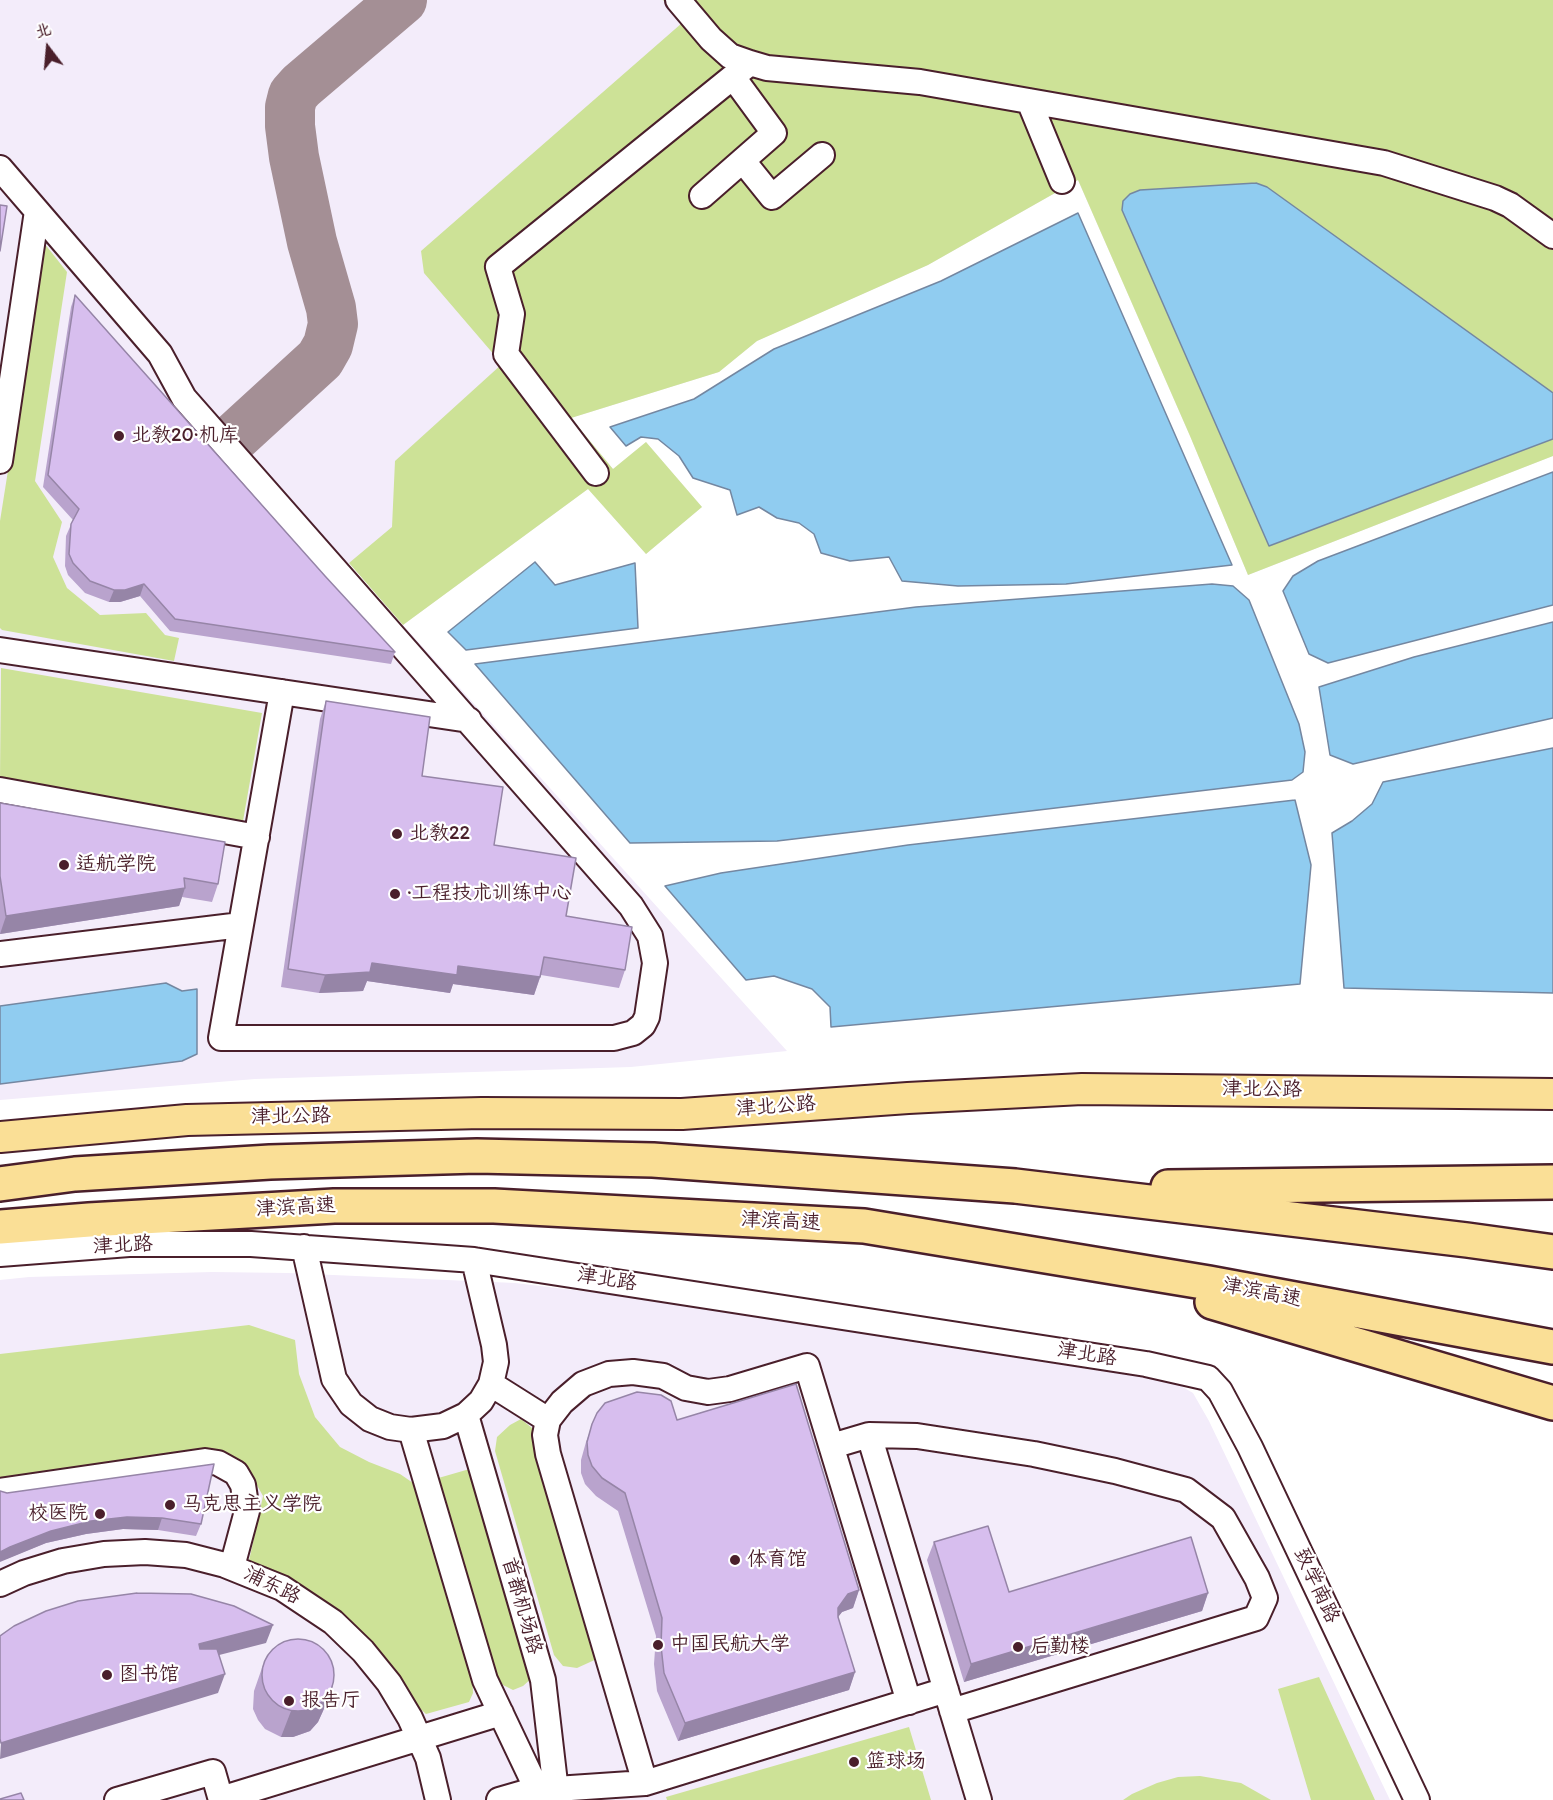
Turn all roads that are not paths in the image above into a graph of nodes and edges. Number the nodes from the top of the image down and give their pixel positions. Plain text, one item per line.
1 (678, 0) edge
2 (741, 70) junction
3 (1029, 101) junction
4 (822, 155) dead end
5 (743, 161) junction
6 (0, 168) edge
7 (1062, 181) dead end
8 (702, 196) dead end
9 (37, 212) junction
10 (1553, 236) edge
11 (0, 461) edge
12 (596, 473) dead end
13 (0, 650) edge
14 (282, 692) junction
15 (469, 720) junction
16 (0, 790) edge
17 (257, 837) junction
18 (241, 925) junction
19 (0, 954) edge
20 (1553, 1094) edge
21 (1553, 1105) edge
22 (0, 1137) edge
23 (0, 1147) edge
24 (1553, 1182) edge
25 (0, 1184) edge
26 (1015, 1186) junction
27 (0, 1227) edge
28 (304, 1247) junction
29 (1553, 1252) edge
30 (0, 1254) edge
31 (1057, 1258) junction
32 (474, 1260) junction
33 (1553, 1347) edge
34 (1208, 1378) joint
35 (491, 1384) junction
36 (1553, 1403) edge
37 (466, 1415) junction
38 (548, 1420) junction
39 (411, 1430) junction
40 (869, 1435) junction
41 (832, 1446) junction
42 (0, 1491) edge
43 (232, 1567) junction
44 (0, 1584) edge
45 (949, 1700) junction
46 (909, 1702) junction
47 (501, 1713) junction
48 (420, 1738) junction
49 (645, 1783) junction
50 (548, 1794) edge
51 (117, 1800) edge
52 (221, 1800) edge
53 (438, 1800) edge
54 (499, 1800) edge
55 (979, 1800) edge
56 (1417, 1800) edge

1 - 2 street
2 - 3 street
2 - 5 street
2 - 12 street
3 - 7 street
3 - 10 street
4 - 5 street
5 - 8 street
6 - 9 street
9 - 11 street
9 - 15 street
13 - 14 street
14 - 15 street
14 - 17 street
15 - 18 street
16 - 17 street
17 - 18 street
18 - 19 street
20 - 22 main road, 津北公路
21 - 23 main road, 津北公路
24 - 26 highway
25 - 26 highway
26 - 29 highway
27 - 31 highway, 津滨高速
28 - 30 street, 津北路
28 - 32 street, 津北路
28 - 39 street
31 - 33 highway, 津滨高速
31 - 36 highway
32 - 34 street, 津北路
32 - 35 street
34 - 56 street, 致学南路
35 - 37 street
35 - 38 street
37 - 39 street
37 - 50 street, 首都机场路
38 - 41 street
38 - 49 street
39 - 47 street
40 - 41 street
40 - 45 street
40 - 45 street
41 - 46 street
42 - 43 street
43 - 44 street, 浦东路
43 - 48 street, 浦东路
45 - 46 street
45 - 55 street
46 - 49 street
47 - 48 street
47 - 50 street
48 - 52 street
48 - 53 street, 浦东路
49 - 50 street
50 - 54 street
51 - 52 street

